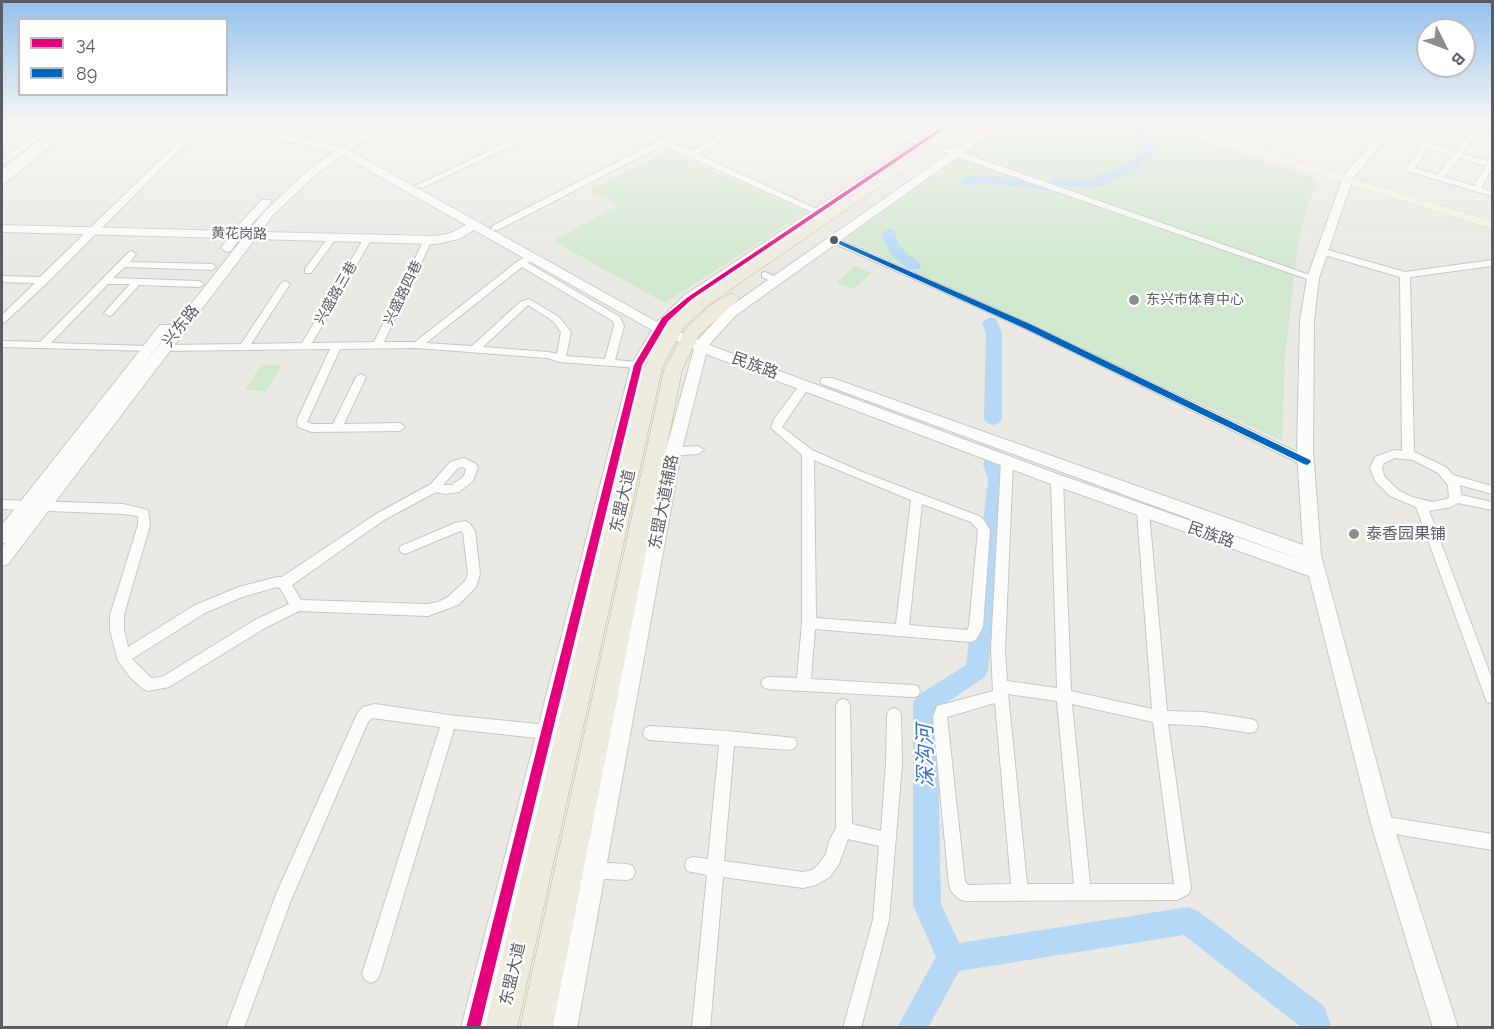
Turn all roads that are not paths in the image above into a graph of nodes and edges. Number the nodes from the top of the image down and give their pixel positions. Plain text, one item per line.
1 (16, 170) edge
2 (156, 170) edge
3 (315, 170) edge
4 (380, 170) edge
5 (387, 170) edge
6 (453, 170) edge
7 (608, 170) edge
8 (727, 170) edge
9 (882, 170) edge
10 (897, 170) edge
11 (925, 170) edge
12 (927, 170) edge
13 (1003, 170) edge
14 (1318, 170) edge
15 (1320, 170) edge
16 (1355, 170) edge
17 (1413, 170) edge
18 (1445, 170) edge
19 (1488, 170) edge
20 (1439, 178) junction
21 (1348, 179) junction
22 (2, 181) edge
23 (419, 186) junction
24 (1476, 189) junction
25 (1492, 194) edge
26 (819, 212) junction
27 (1492, 223) edge
28 (474, 225) junction
29 (2, 228) edge
30 (495, 228) junction
31 (96, 231) junction
32 (245, 234) junction
33 (333, 237) junction
34 (368, 238) junction
35 (428, 240) junction
36 (834, 240) junction
37 (1321, 251) junction
38 (132, 254) dead end
39 (526, 260) junction
40 (1492, 263) edge
41 (123, 264) junction
42 (212, 267) junction
43 (308, 271) dead end
44 (1405, 274) junction
45 (771, 278) junction
46 (1313, 278) junction
47 (2, 279) edge
48 (45, 280) junction
49 (108, 281) junction
50 (137, 282) junction
51 (199, 284) junction
52 (285, 284) dead end
53 (109, 313) dead end
54 (2, 320) edge
55 (682, 333) junction
56 (2, 344) edge
57 (417, 345) junction
58 (42, 346) junction
59 (377, 346) junction
60 (305, 347) junction
61 (336, 347) junction
62 (163, 348) junction
63 (243, 348) junction
64 (148, 349) junction
65 (475, 349) junction
66 (560, 359) junction
67 (609, 363) junction
68 (639, 365) junction
69 (361, 377) dead end
70 (806, 384) junction
71 (337, 427) junction
72 (400, 428) dead end
73 (698, 450) dead end
74 (664, 452) junction
75 (808, 453) junction
76 (1408, 454) junction
77 (1007, 462) junction
78 (1307, 462) junction
79 (1057, 480) junction
80 (1452, 480) junction
81 (435, 487) dead end
82 (1492, 490) edge
83 (916, 498) junction
84 (1455, 498) junction
85 (2, 505) edge
86 (1421, 505) junction
87 (26, 506) junction
88 (42, 507) junction
89 (1492, 507) edge
90 (1143, 512) junction
91 (2, 537) edge
92 (405, 549) dead end
93 (2, 559) edge
94 (1314, 563) junction
95 (284, 583) junction
96 (297, 606) junction
97 (810, 623) junction
98 (902, 630) junction
99 (123, 657) junction
100 (768, 683) dead end
101 (803, 685) junction
102 (913, 691) dead end
103 (1000, 691) junction
104 (1064, 696) junction
105 (1492, 697) edge
106 (843, 706) dead end
107 (894, 715) dead end
108 (1160, 717) junction
109 (449, 722) junction
110 (1251, 726) dead end
111 (547, 732) junction
112 (650, 733) dead end
113 (727, 738) junction
114 (790, 742) dead end
115 (1382, 824) junction
116 (844, 830) junction
117 (886, 840) junction
118 (1492, 842) edge
119 (693, 865) dead end
120 (717, 868) junction
121 (569, 869) junction
122 (594, 870) junction
123 (627, 872) dead end
124 (1083, 892) junction
125 (1020, 894) junction
126 (371, 974) dead end
127 (235, 1028) edge
128 (472, 1028) edge
129 (501, 1028) edge
130 (536, 1028) edge
131 (564, 1028) edge
132 (701, 1028) edge
133 (852, 1028) edge
134 (1446, 1028) edge

1 - 22 street
2 - 31 street
3 - 32 main road, 兴东路
4 - 28 main road, 民族路
5 - 23 main road, 民族路
6 - 23 street
7 - 30 street
8 - 26 street
9 - 26 main road
10 - 55 highway, 东盟大道
11 - 45 highway, 东盟大道
12 - 36 main road
13 - 46 street
14 - 21 main road
15 - 21 main road
16 - 21 main road
17 - 20 street
18 - 20 street
19 - 24 street
20 - 24 street
21 - 27 main road
21 - 37 main road
23 - 30 main road, 民族路
24 - 25 street
26 - 55 main road
28 - 35 main road, 黄花岗路
28 - 39 main road, 民族路
29 - 31 main road, 黄花岗路
30 - 55 main road, 民族路
31 - 32 main road, 黄花岗路
31 - 48 street
32 - 33 main road, 黄花岗路
32 - 42 main road, 兴东路
32 - 62 main road, 兴东路
33 - 34 main road, 黄花岗路
33 - 43 street
34 - 35 main road, 黄花岗路
34 - 60 street, 兴盛路三巷
35 - 59 street, 兴盛路四巷
36 - 45 main road
36 - 78 street
37 - 44 street
37 - 46 main road
38 - 41 street
39 - 55 main road, 民族路
39 - 57 street
39 - 67 street
40 - 44 street
41 - 42 street
41 - 49 street
42 - 51 main road, 兴东路
44 - 76 street
45 - 55 highway, 东盟大道
46 - 78 main road
47 - 48 street
48 - 54 street
49 - 50 street
49 - 58 street
50 - 51 street
50 - 53 street
51 - 64 main road, 兴东路
52 - 63 street
55 - 68 main road
55 - 70 main road, 民族路
55 - 74 highway, 东盟大道
55 - 94 main road, 民族路
55 - 129 highway, 东盟大道
56 - 58 street
57 - 59 street
57 - 65 street
58 - 64 street
59 - 61 street
60 - 61 street
60 - 63 street
61 - 71 street
62 - 63 street
62 - 88 main road, 兴东路
64 - 87 main road, 兴东路
65 - 66 street
65 - 66 street
66 - 67 street
67 - 68 street
68 - 111 main road
69 - 71 street
70 - 75 street
70 - 77 main road, 民族路
71 - 72 street
73 - 74 street
74 - 121 highway, 东盟大道
74 - 122 main road, 东盟大道辅路
75 - 83 street
75 - 97 street
76 - 80 street
76 - 86 street
77 - 79 main road, 民族路
77 - 103 street
78 - 94 main road
79 - 90 main road, 民族路
79 - 104 street
80 - 82 street
80 - 84 street
81 - 95 street
83 - 98 street
83 - 98 street
84 - 86 street
84 - 89 street
85 - 87 street
86 - 105 street
87 - 88 street
87 - 91 main road, 兴东路
88 - 93 main road, 兴东路
88 - 99 street
90 - 94 main road, 民族路
90 - 108 street
92 - 96 street
94 - 115 main road
95 - 96 street
95 - 99 street
96 - 99 street
97 - 98 street
97 - 101 street
100 - 101 street
101 - 102 street
103 - 104 street
103 - 125 street
103 - 125 street
104 - 108 street
104 - 124 street
106 - 116 street
107 - 117 street
108 - 110 street
108 - 124 street
109 - 111 street
109 - 126 street
109 - 127 street
111 - 128 main road
112 - 113 street
113 - 114 street
113 - 120 street
115 - 118 street
115 - 134 main road
116 - 117 street
116 - 120 street
117 - 133 street
119 - 120 street
120 - 132 street
121 - 122 street
121 - 130 highway, 东盟大道
122 - 123 street
122 - 131 main road, 东盟大道辅路
124 - 125 street

